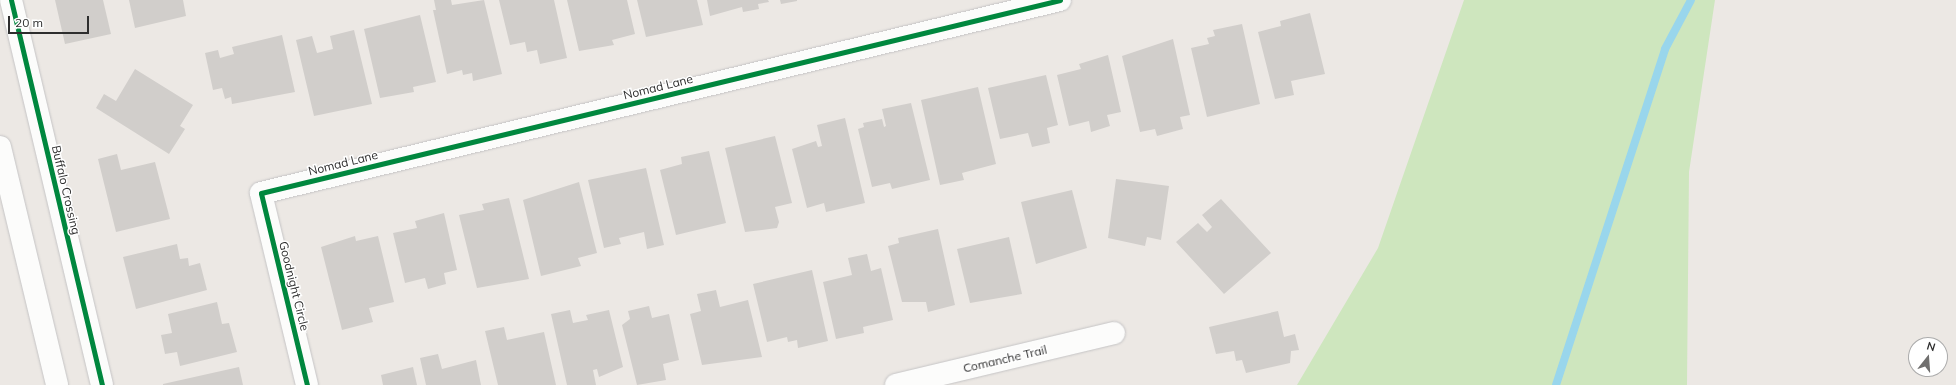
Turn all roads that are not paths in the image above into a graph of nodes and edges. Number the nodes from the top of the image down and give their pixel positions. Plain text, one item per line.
1 (11, 0) edge
2 (1060, 0) edge
3 (0, 147) edge
4 (261, 193) joint
5 (1114, 333) dead end
6 (57, 385) edge
7 (102, 385) edge
8 (307, 385) edge
9 (896, 385) edge

1 - 7 street, Buffalo Crossing
2 - 4 street, Nomad Lane
3 - 6 street
4 - 8 street, Goodnight Circle
5 - 9 street, Comanche Trail

